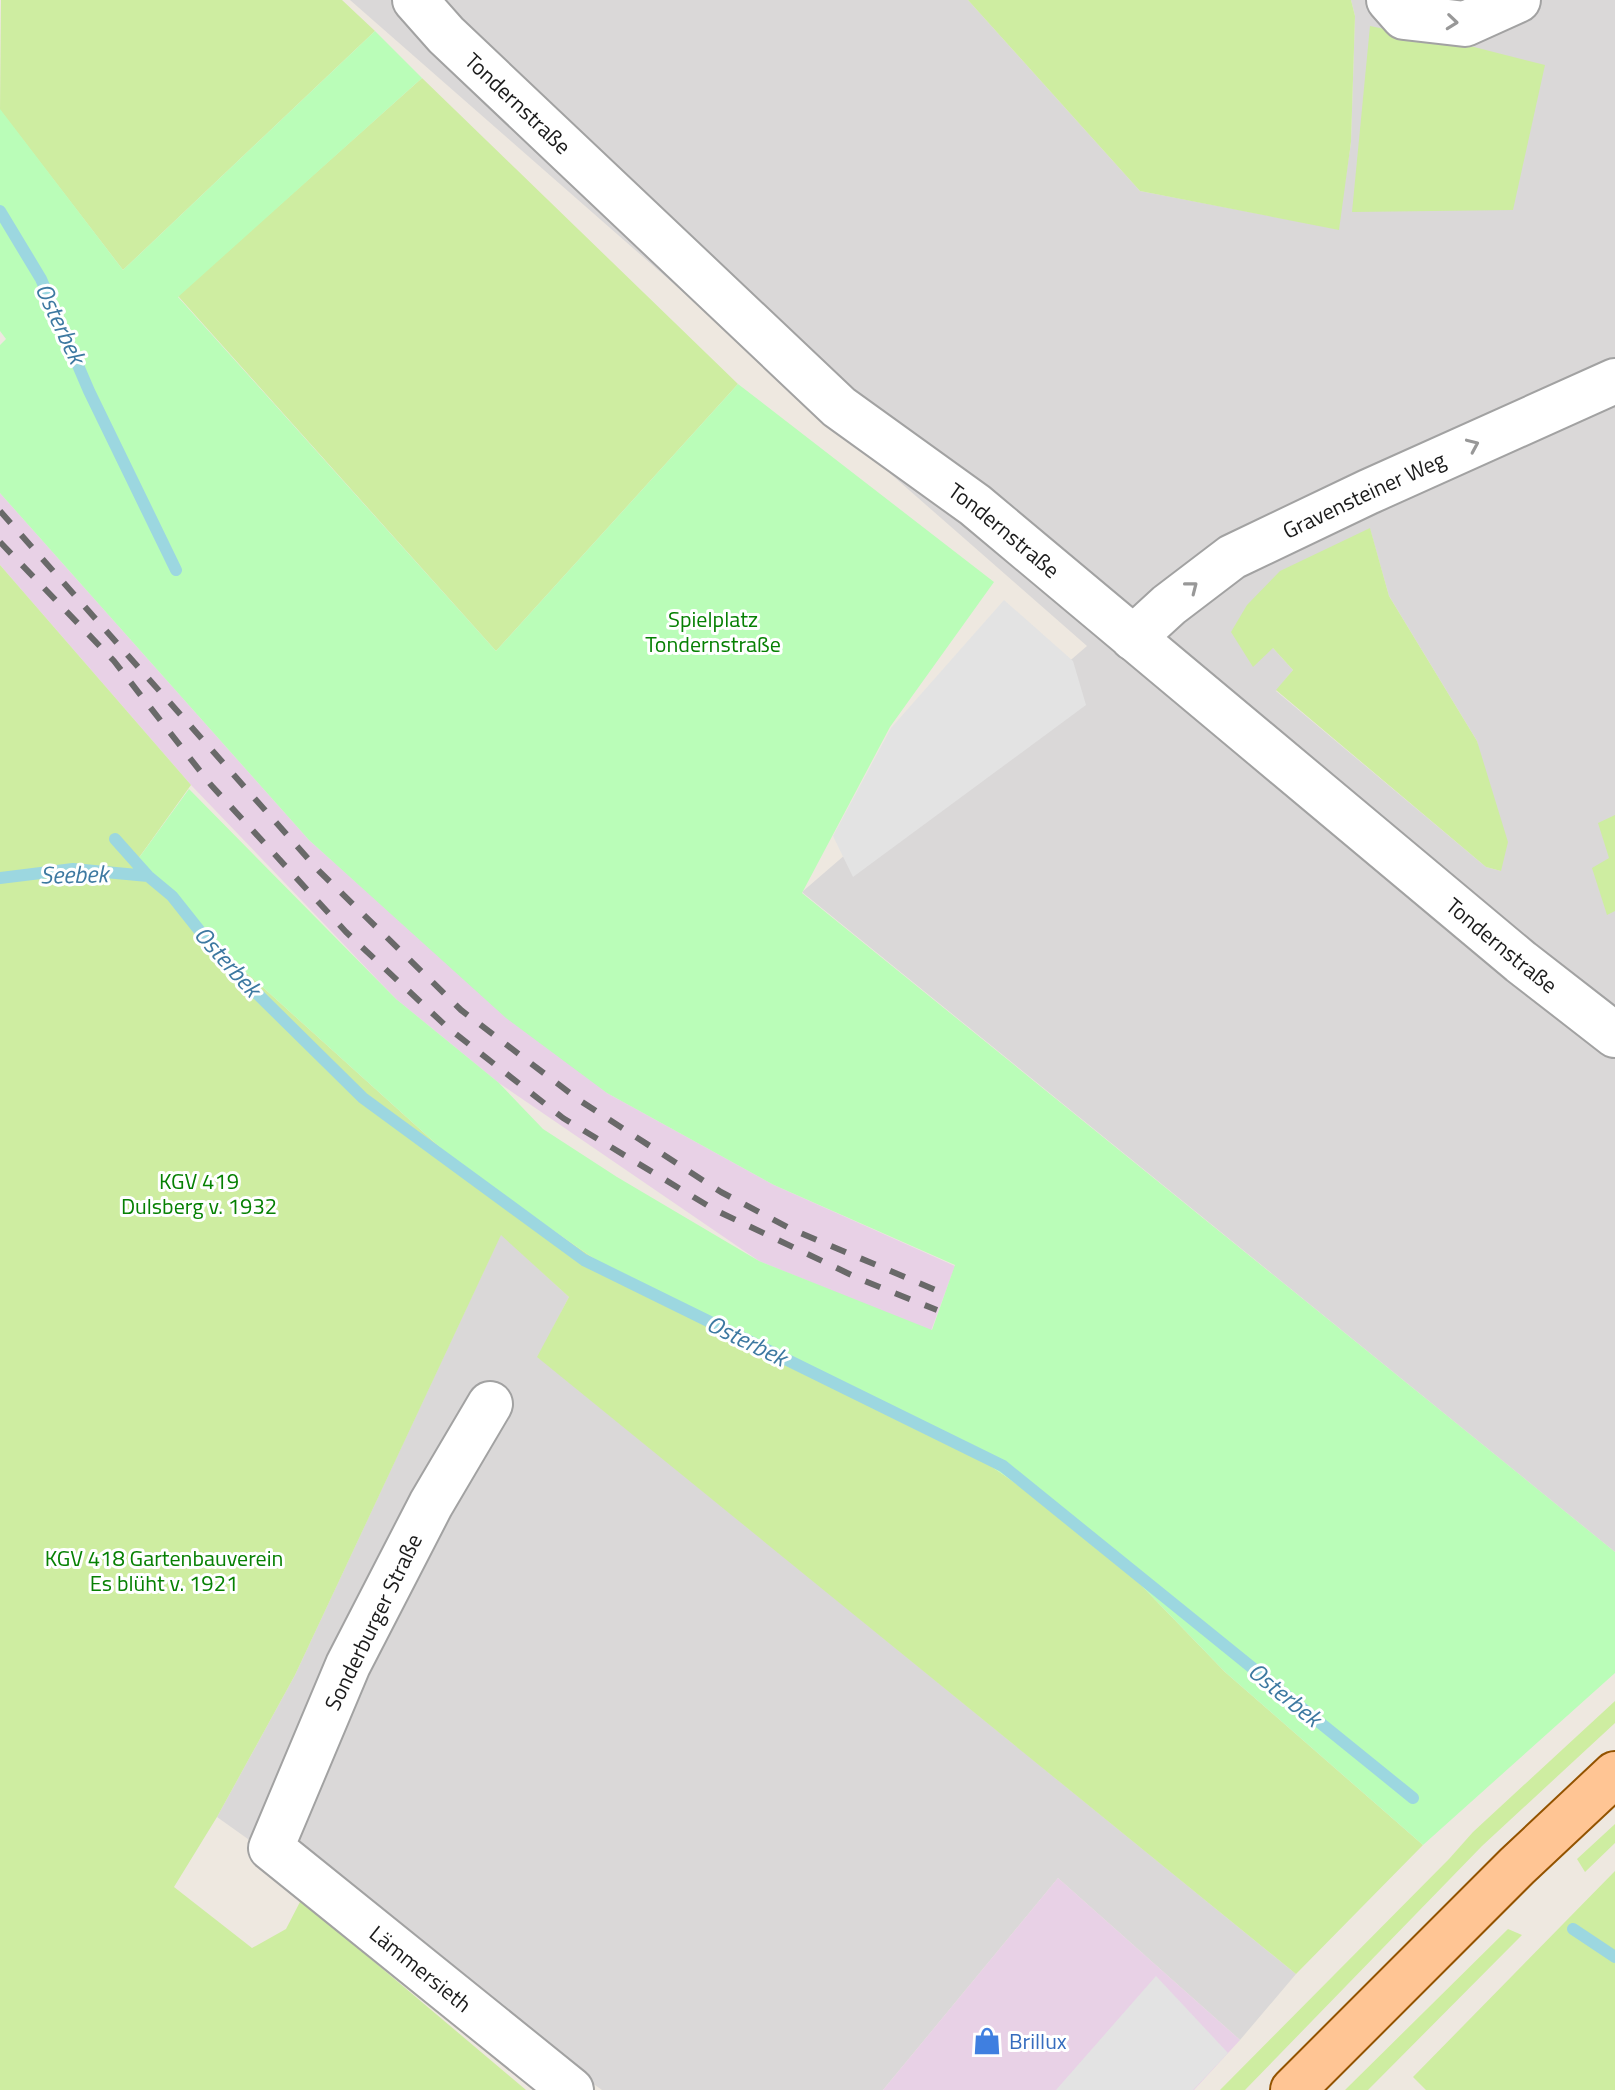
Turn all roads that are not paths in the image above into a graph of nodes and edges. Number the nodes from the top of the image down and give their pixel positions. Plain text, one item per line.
1 (415, 0) edge
2 (1389, 0) edge
3 (1518, 0) edge
4 (1615, 381) edge
5 (1133, 638) junction
6 (1615, 1035) edge
7 (490, 1404) dead end
8 (1615, 1774) edge
9 (271, 1848) joint
10 (571, 2090) edge
11 (1293, 2090) edge

1 - 5 street, Tondernstraße
2 -> 3 street
5 -> 4 street, Gravensteiner Weg
5 - 6 street, Tondernstraße
7 - 9 street, Sonderburger Straße
8 - 11 main road
9 - 10 street, Lämmersieth

